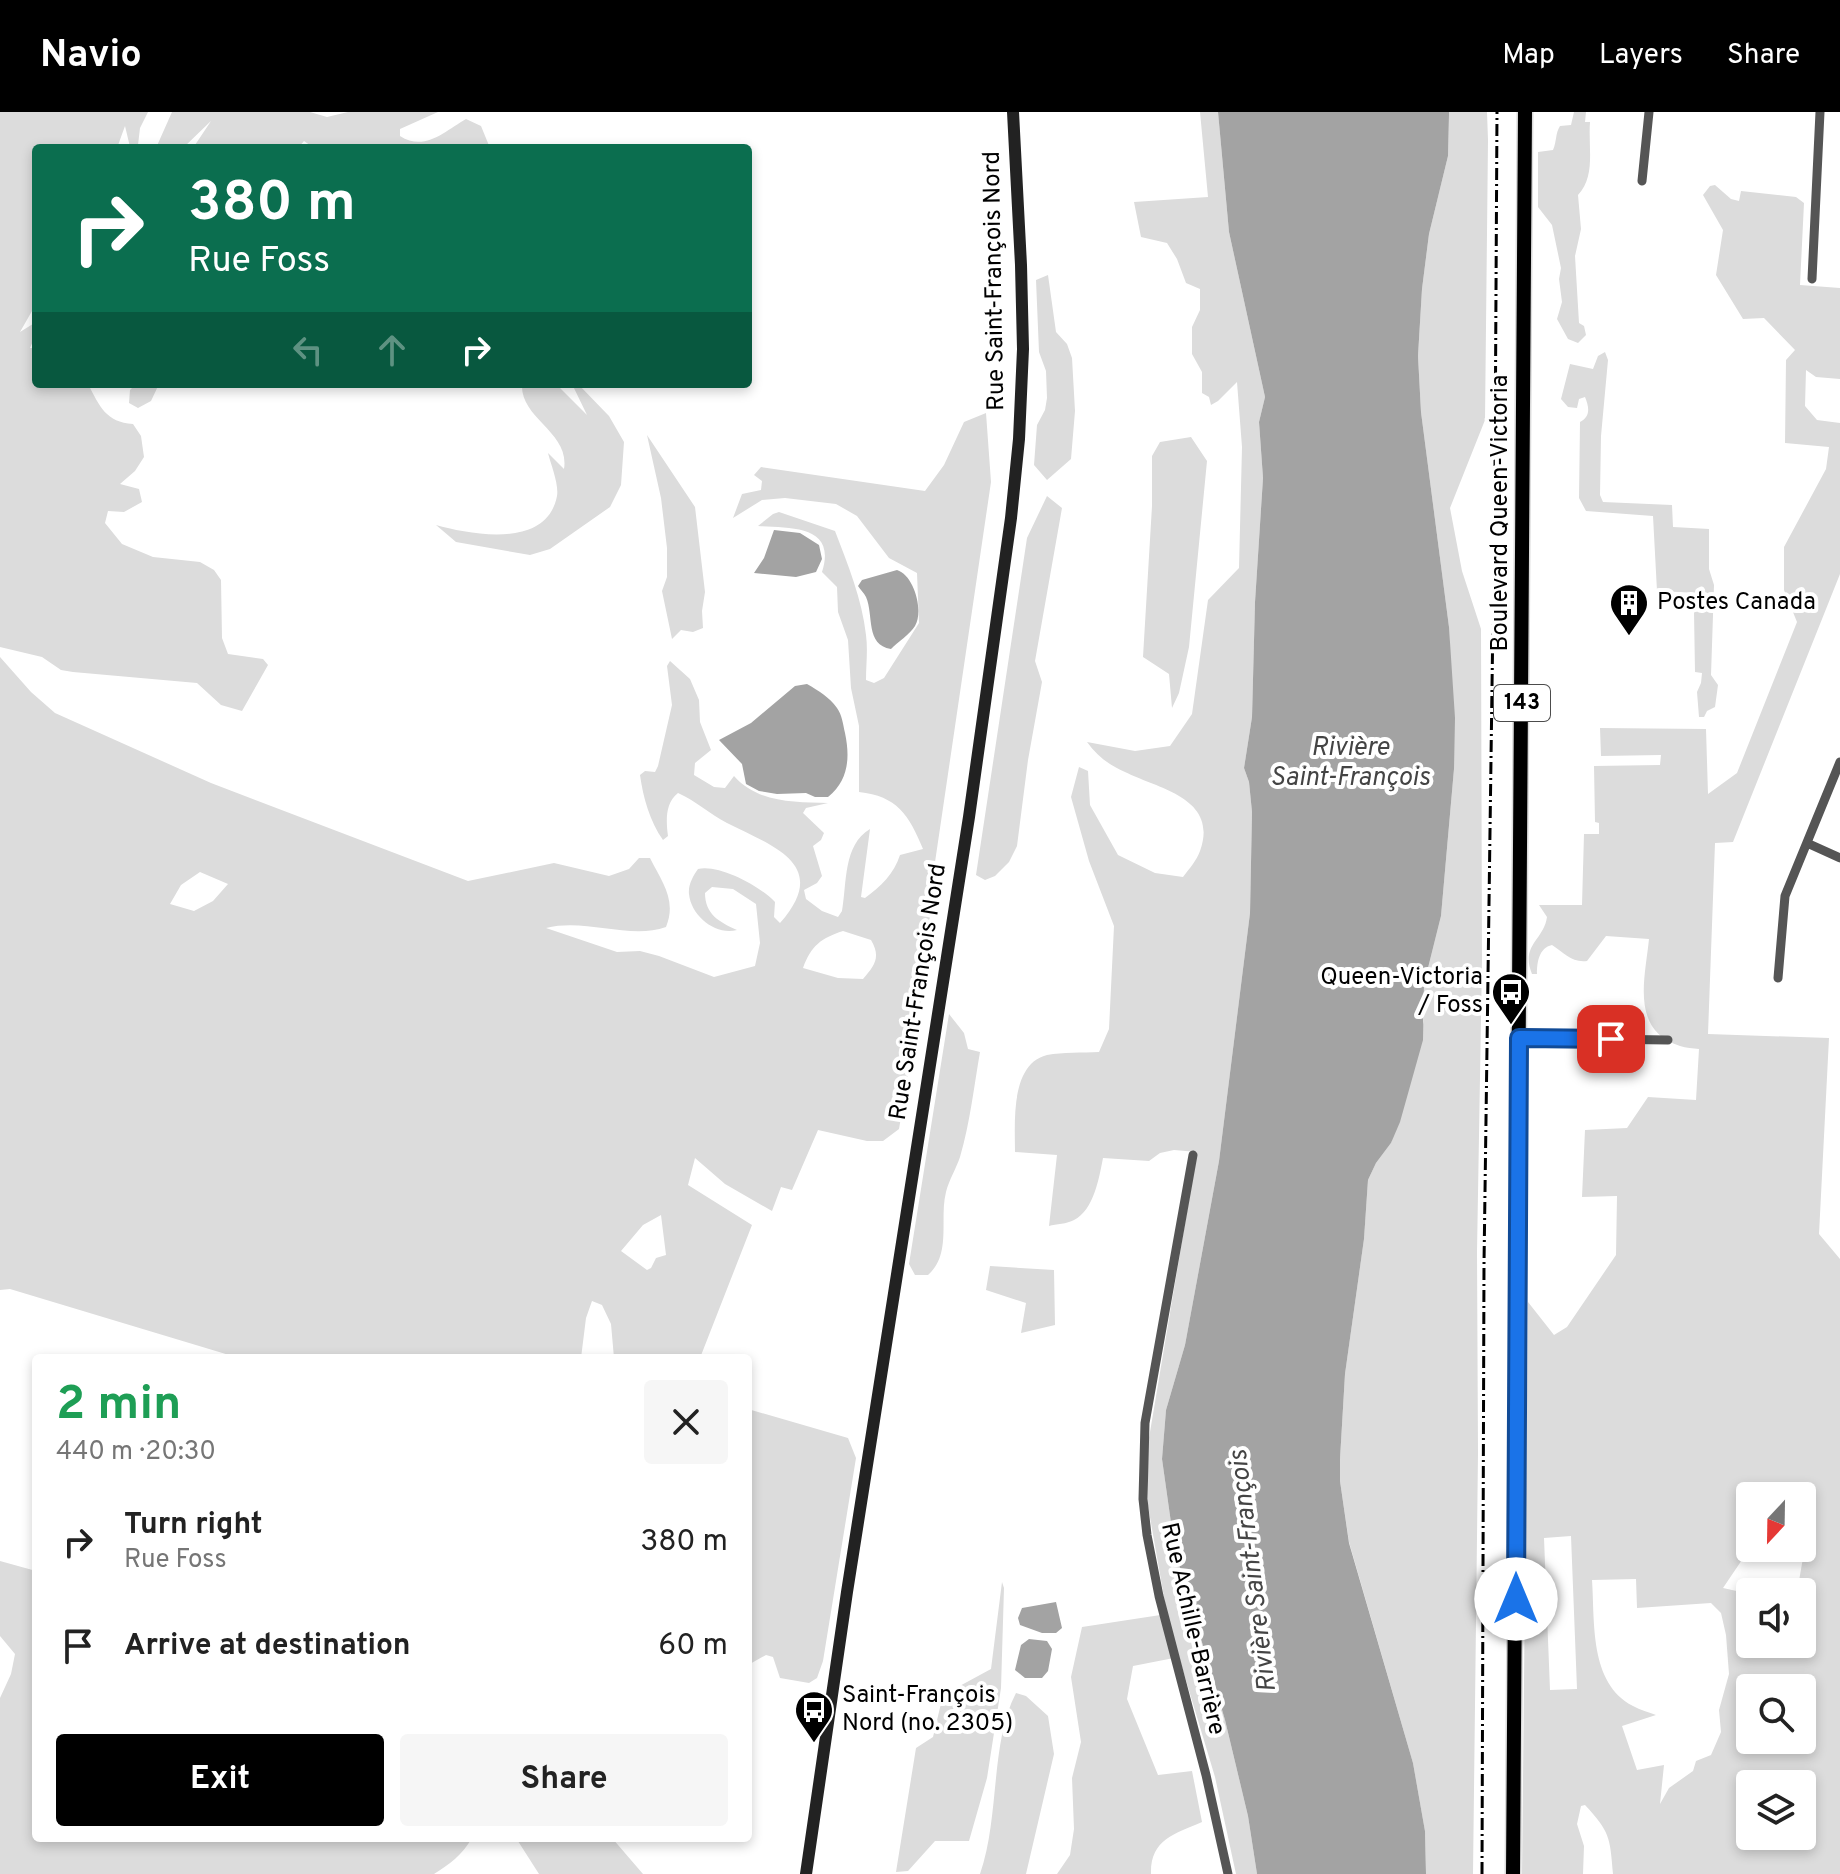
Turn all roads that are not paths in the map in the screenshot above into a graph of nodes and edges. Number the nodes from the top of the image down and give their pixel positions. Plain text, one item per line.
1 (1013, 112) edge
2 (1525, 112) edge
3 (1649, 112) edge
4 (1820, 112) edge
5 (1642, 181) dead end
6 (1812, 279) dead end
7 (1840, 762) edge
8 (1807, 843) junction
9 (1840, 858) edge
10 (1778, 978) dead end
11 (1519, 1038) junction
12 (1668, 1040) dead end
13 (1193, 1155) dead end
14 (806, 1874) edge
15 (1228, 1874) edge
16 (1513, 1874) edge

1 - 14 street, Rue Saint-François Nord
2 - 11 main road, Boulevard Queen-Victoria / 143
3 - 5 street
4 - 6 street
7 - 8 street
8 - 9 street
8 - 10 street
11 - 12 street
11 - 16 main road, Boulevard Queen-Victoria / 143
13 - 15 street, Rue Achille-Barrière

